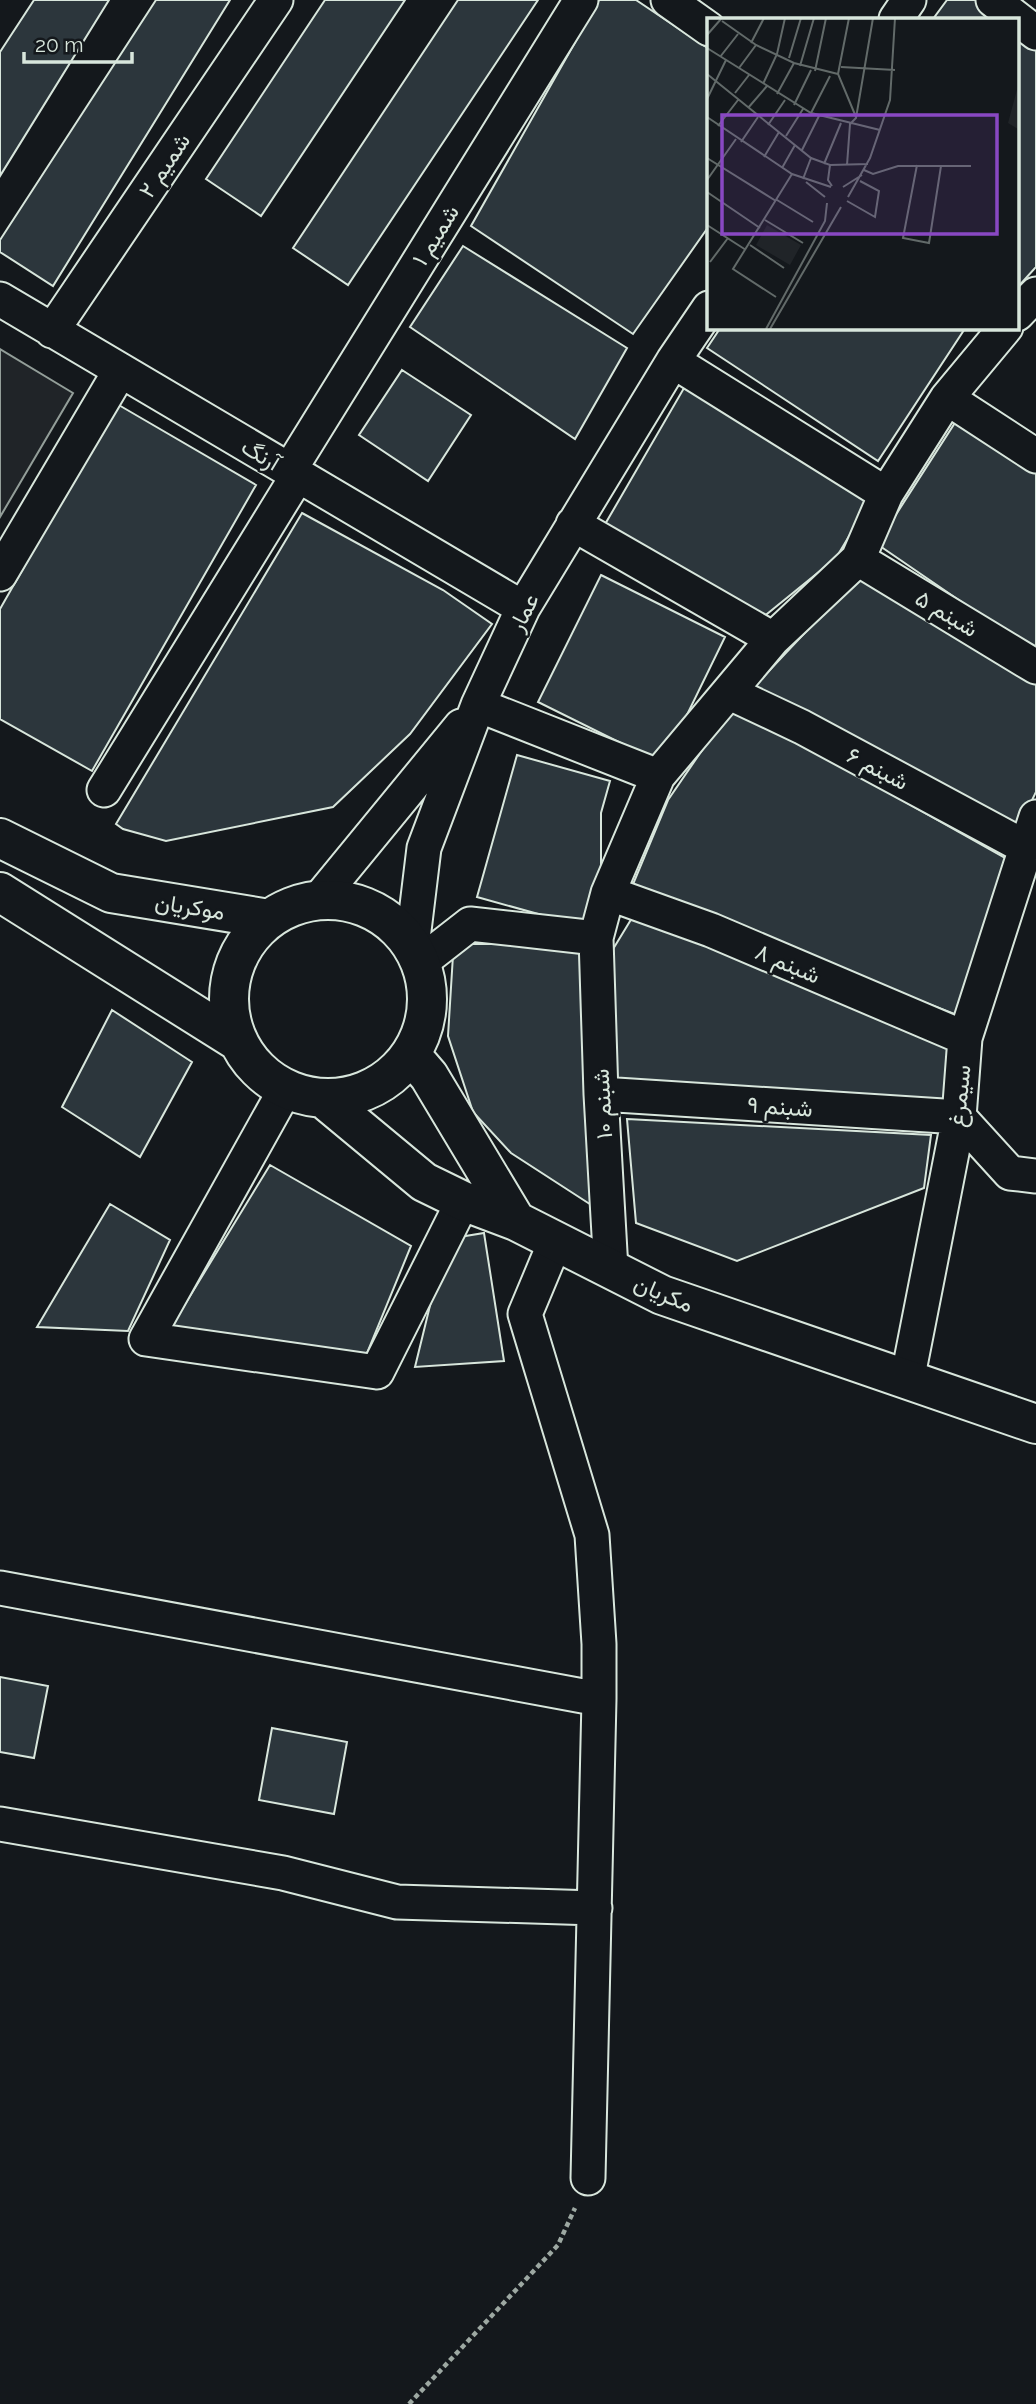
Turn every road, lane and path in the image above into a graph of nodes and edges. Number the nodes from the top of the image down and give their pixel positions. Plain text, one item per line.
1 (276, 0) edge
2 (581, 0) edge
3 (668, 0) edge
4 (909, 0) edge
5 (993, 0) edge
6 (897, 18) edge
7 (1016, 18) edge
8 (1018, 19) edge
9 (707, 28) edge
10 (1036, 33) edge
11 (0, 299) edge
12 (707, 312) edge
13 (1003, 329) edge
14 (52, 331) junction
15 (673, 361) junction
16 (120, 371) junction
17 (947, 398) junction
18 (1036, 456) edge
19 (293, 473) junction
20 (886, 494) junction
21 (573, 524) junction
22 (858, 559) junction
23 (0, 574) edge
24 (523, 608) junction
25 (773, 639) junction
26 (1036, 667) edge
27 (730, 693) junction
28 (478, 705) junction
29 (658, 776) junction
30 (104, 790) dead end
31 (1036, 817) edge
32 (0, 838) edge
33 (1025, 847) junction
34 (0, 892) edge
35 (608, 893) junction
36 (319, 899) junction
37 (268, 919) junction
38 (596, 938) junction
39 (416, 955) junction
40 (965, 1038) junction
41 (237, 1041) junction
42 (411, 1055) junction
43 (285, 1090) junction
44 (601, 1094) junction
45 (324, 1099) junction
46 (959, 1117) junction
47 (1027, 1170) edge
48 (463, 1201) junction
49 (516, 1221) junction
50 (556, 1240) junction
51 (611, 1270) junction
52 (907, 1381) junction
53 (1036, 1424) edge
54 (0, 1587) edge
55 (599, 1699) junction
56 (0, 1824) edge
57 (595, 1908) junction
58 (588, 2178) joint
59 (409, 2404) edge

1 - 14 street, شمیم ۲
2 - 19 street, شمیم ۱
3 - 9 street
4 - 6 street
5 - 7 street
8 - 10 street
11 - 14 street, آرنگ
12 - 15 street, عمار
13 - 17 street
14 - 16 street, آرنگ
15 - 20 street
15 - 21 street, عمار
16 - 19 street, آرنگ
16 - 23 street
17 - 18 street
17 - 20 street
19 - 24 street, آرنگ
19 - 30 street, شمیم ۱
20 - 22 street
21 - 24 street, عمار
21 - 25 street
22 - 25 street, شبنم ۱۰
22 - 26 street, شبنم ۵
24 - 28 street, عمار
25 - 27 street, شبنم ۱۰
27 - 29 street, شبنم ۱۰
27 - 33 street, شبنم ۶
28 - 29 street
28 - 36 street
28 - 39 street, عمار
29 - 35 street, شبنم ۱۰
31 - 33 street, سیمرغ
32 - 37 main road, موکریان
33 - 40 street, سیمرغ
34 - 41 main road
35 - 38 street, شبنم ۱۰
35 - 40 street, شبنم ۸
36 - 37 main road
36 - 39 main road
37 - 41 main road
38 - 39 street
38 - 44 street, شبنم ۱۰
39 - 42 main road
40 - 46 street, سیمرغ
41 - 43 main road
42 - 45 main road
42 - 49 main road
43 - 45 main road
43 - 48 street
44 - 46 street, شبنم ۹
44 - 51 street, شبنم ۱۰
45 - 48 main road, مکریان
46 - 47 street
46 - 52 street, سیمرغ
48 - 49 main road, مکریان
49 - 50 main road, مکریان
50 - 51 main road, مکریان
50 - 55 street
51 - 52 main road, مکریان
52 - 53 main road, مکریان
54 - 55 street
55 - 57 street
56 - 57 street
57 - 58 street
58 - 59 path

